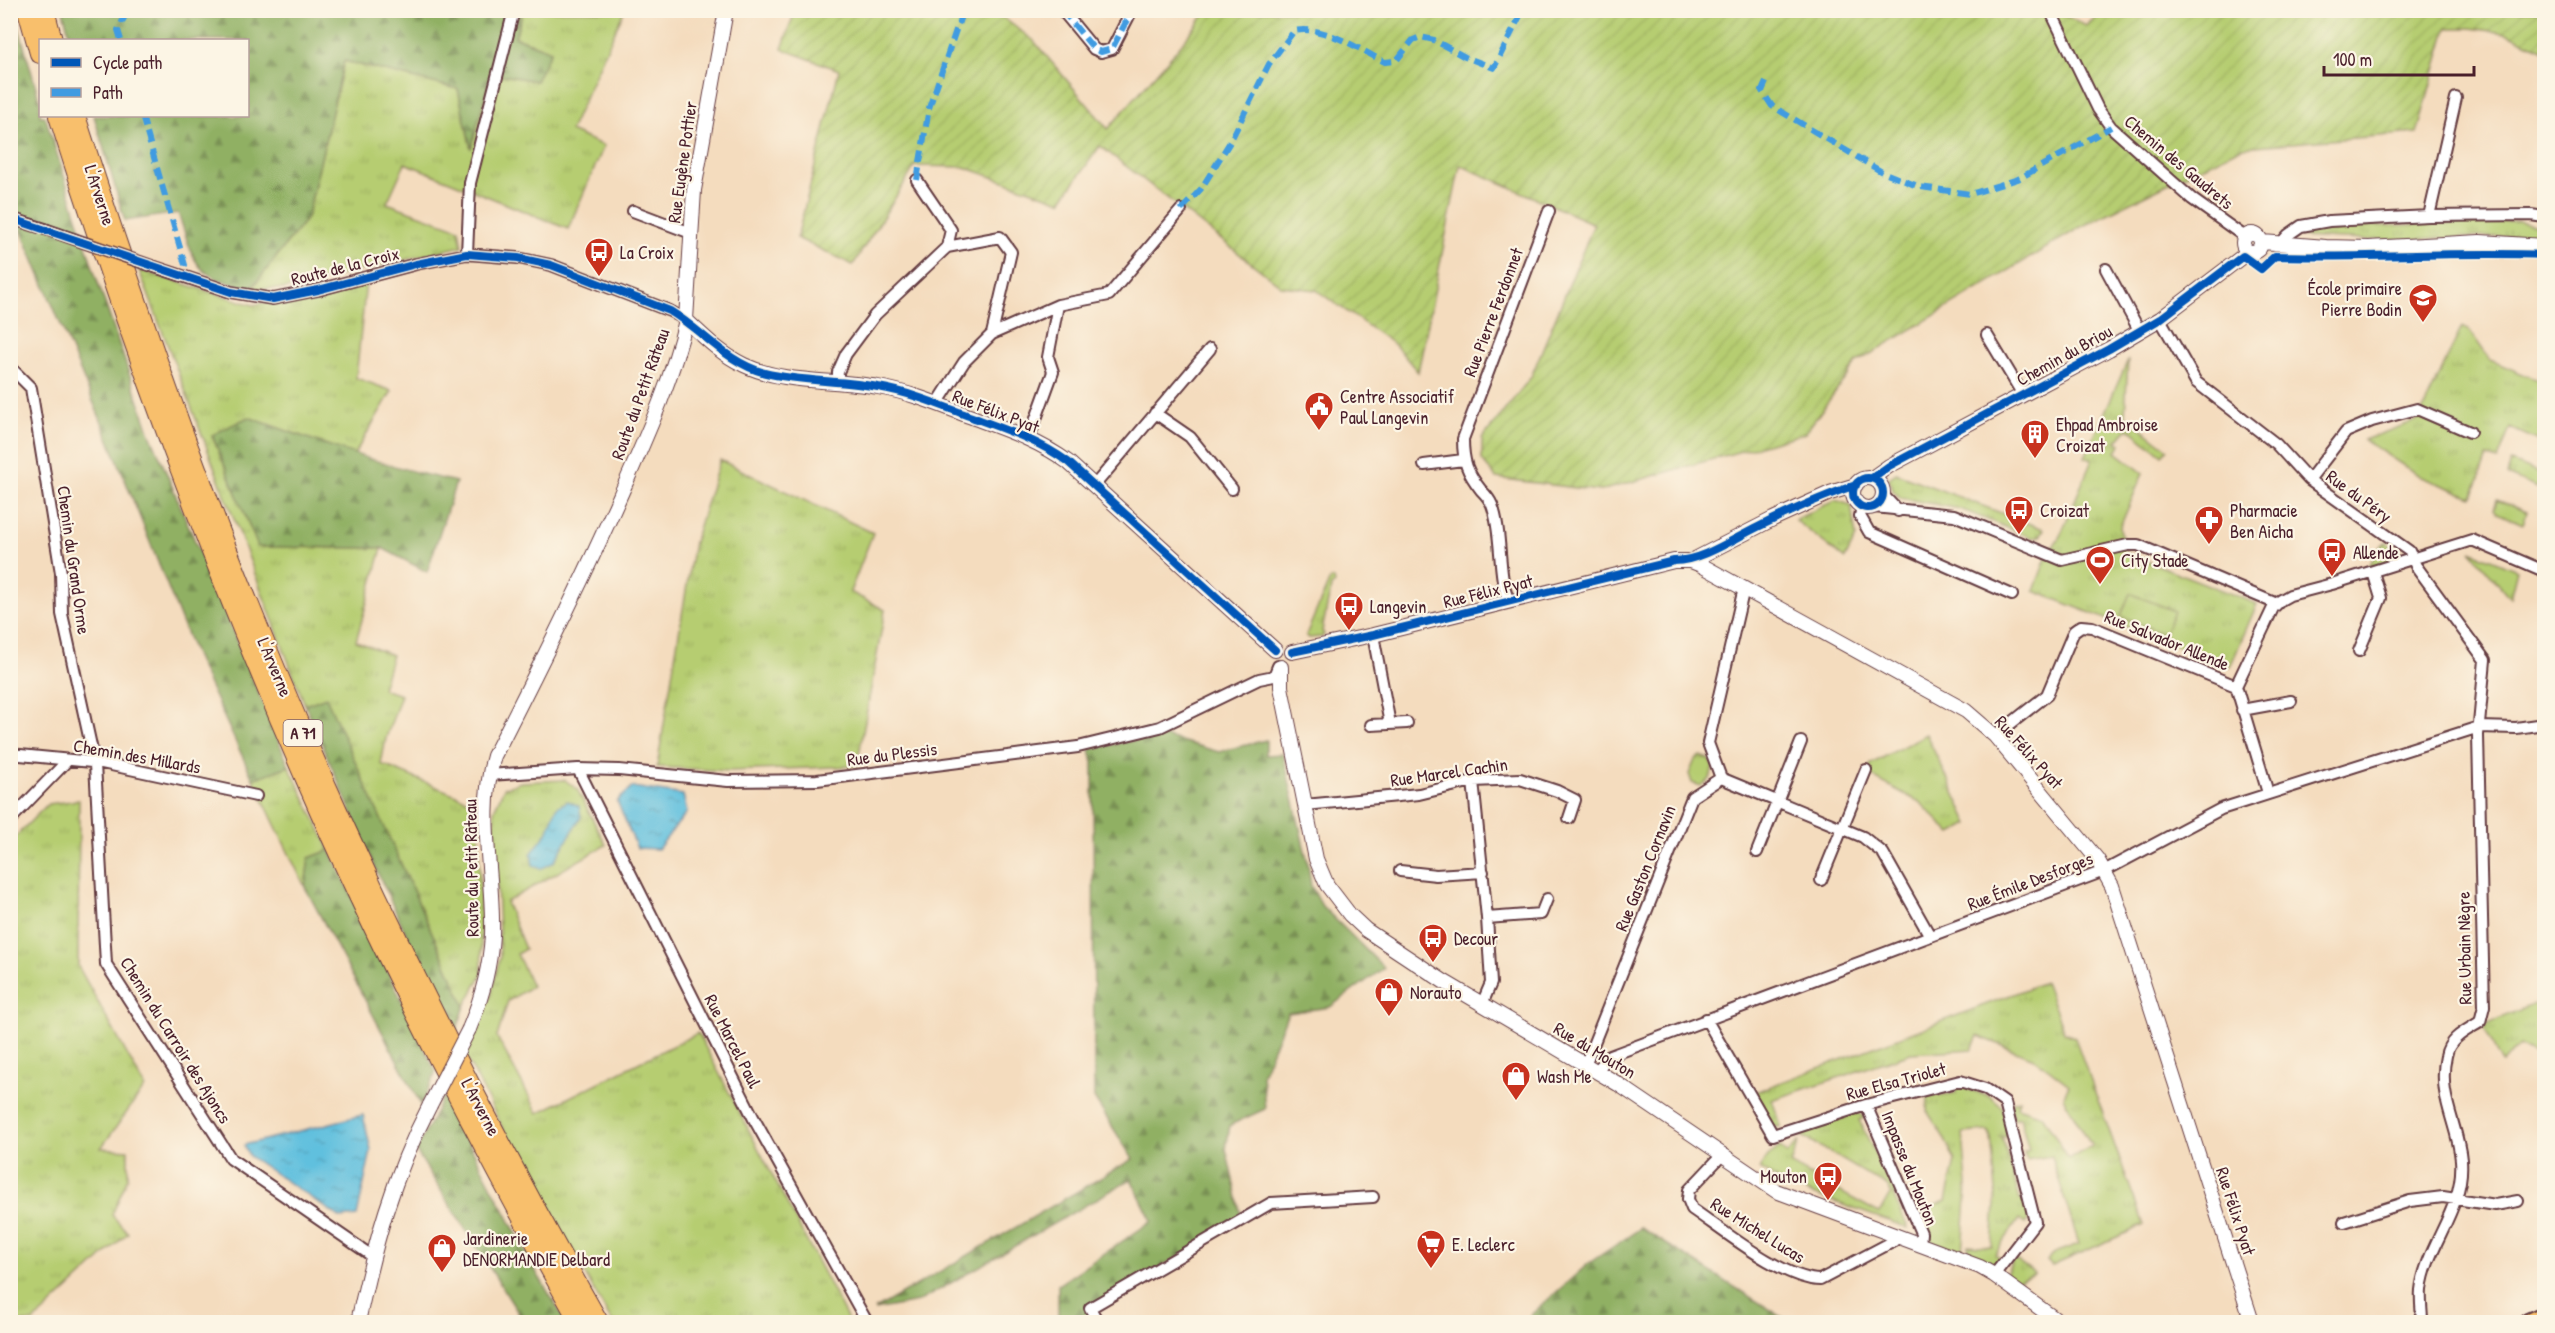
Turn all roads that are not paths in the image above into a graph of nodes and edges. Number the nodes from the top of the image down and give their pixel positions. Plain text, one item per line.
1 (28, 10) edge
2 (44, 10) edge
3 (514, 10) edge
4 (726, 10) edge
5 (1062, 10) edge
6 (1132, 10) edge
7 (2050, 10) edge
8 (52, 39) edge
9 (39, 49) edge
10 (2456, 98) dead end
11 (59, 117) edge
12 (75, 117) edge
13 (917, 180) dead end
14 (1181, 210) dead end
15 (633, 211) dead end
16 (1549, 211) dead end
17 (2429, 216) junction
18 (2544, 217) edge
19 (10, 218) edge
20 (691, 233) junction
21 (2281, 243) junction
22 (2544, 246) edge
23 (947, 247) junction
24 (2245, 248) junction
25 (467, 254) junction
26 (2106, 269) dead end
27 (1058, 305) junction
28 (2160, 319) junction
29 (686, 320) junction
30 (2139, 330) junction
31 (992, 334) junction
32 (1987, 335) dead end
33 (1210, 349) dead end
34 (10, 367) edge
35 (838, 381) junction
36 (2023, 395) junction
37 (938, 404) junction
38 (1155, 413) junction
39 (2470, 432) dead end
40 (1029, 438) junction
41 (1463, 460) junction
42 (1424, 465) dead end
43 (2309, 480) junction
44 (1878, 485) junction
45 (1094, 486) junction
46 (1233, 489) dead end
47 (1854, 490) junction
48 (1868, 507) junction
49 (1898, 511) junction
50 (2412, 559) junction
51 (1691, 561) junction
52 (2544, 571) edge
53 (2373, 572) junction
54 (1744, 588) junction
55 (2012, 595) dead end
56 (1509, 601) junction
57 (2277, 604) junction
58 (1373, 634) junction
59 (1275, 650) junction
60 (2359, 651) dead end
61 (1292, 652) junction
62 (1280, 666) junction
63 (2236, 686) junction
64 (2291, 701) dead end
65 (2242, 710) junction
66 (1390, 723) junction
67 (1407, 723) dead end
68 (2544, 724) edge
69 (1371, 725) dead end
70 (2480, 727) junction
71 (1995, 736) junction
72 (1801, 742) dead end
73 (10, 754) edge
74 (68, 760) junction
75 (95, 764) junction
76 (578, 769) junction
77 (1866, 770) dead end
78 (489, 775) junction
79 (1721, 778) junction
80 (1473, 781) junction
81 (2268, 793) junction
82 (256, 796) dead end
83 (1776, 802) junction
84 (1305, 806) junction
85 (1569, 818) dead end
86 (10, 820) edge
87 (1842, 828) junction
88 (1757, 852) dead end
89 (2104, 870) junction
90 (1400, 871) dead end
91 (1483, 872) junction
92 (1821, 880) dead end
93 (1547, 899) dead end
94 (1487, 918) junction
95 (1930, 936) junction
96 (1482, 1004) junction
97 (1706, 1019) junction
98 (1591, 1068) junction
99 (1866, 1105) junction
100 (1722, 1154) junction
101 (1373, 1197) dead end
102 (2455, 1197) junction
103 (2518, 1201) dead end
104 (2344, 1222) dead end
105 (1898, 1236) junction
106 (1920, 1244) junction
107 (372, 1256) junction
108 (1994, 1275) junction
109 (2544, 1315) edge
110 (358, 1323) edge
111 (580, 1323) edge
112 (598, 1323) edge
113 (867, 1323) edge
114 (1098, 1323) edge
115 (2059, 1323) edge
116 (2253, 1323) edge
117 (2422, 1323) edge
118 (2528, 1323) edge

1 - 9 highway
2 - 8 highway
3 - 25 street
4 - 20 street, Rue Eugène Pottier
5 - 6 street
7 - 24 street, Chemin des Gaudrets
10 - 17 street
11 - 111 highway, L'Arverne / A 71
12 - 112 highway, L'Arverne / A 71
13 - 23 street
14 - 27 street
15 - 20 street
16 - 41 street, Rue Pierre Ferdonnet
17 - 18 street
17 - 21 street
19 - 25 street, Route de la Croix, bridge
20 - 29 street, Rue Eugène Pottier
21 - 22 street
21 - 24 street, Chemin du Briou
23 - 31 street
23 - 35 street
24 - 28 street, Chemin du Briou
25 - 29 street, Route de la Croix
26 - 30 street, Chemin du Briou
27 - 31 street
27 - 40 street
28 - 30 street, Chemin du Briou
28 - 43 street, Rue du Péry
29 - 35 street, Rue Félix Pyat
29 - 78 street, Route du Petit Râteau
30 - 36 street, Chemin du Briou
31 - 37 street
32 - 36 street, Chemin du Briou
33 - 38 street
34 - 75 street, Chemin du Grand Orme
35 - 37 street, Rue Félix Pyat
36 - 44 street, Chemin du Briou
37 - 40 street, Rue Félix Pyat
38 - 45 street
38 - 46 street
39 - 43 street
40 - 45 street, Rue Félix Pyat
41 - 42 street
41 - 56 street
43 - 50 street, Rue du Péry
44 - 47 street
44 - 48 street
44 - 49 street
45 - 59 street, Rue Félix Pyat
47 - 48 street
47 - 51 street
48 - 49 street
48 - 55 street
49 - 57 street
50 - 52 street
50 - 53 street
50 - 70 street, Rue du Péry
51 - 54 street, Rue Félix Pyat
51 - 56 street, Rue Félix Pyat
53 - 57 street
53 - 60 street
54 - 71 street, Rue Félix Pyat
54 - 79 street
56 - 58 street, Rue Félix Pyat
57 - 63 street
58 - 61 street, Rue Félix Pyat
58 - 66 street
59 - 61 street
59 - 62 street
61 - 62 street
62 - 76 street, Rue du Plessis
62 - 84 street, Rue du Mouton
63 - 65 street, Rue Salvador Allende
63 - 71 street, Rue Salvador Allende
64 - 65 street
65 - 81 street, Rue Salvador Allende
66 - 67 street
66 - 69 street
68 - 70 street, Rue Émile Desforges
70 - 81 street, Rue Émile Desforges
70 - 102 street, Rue Urbain Nègre
71 - 89 street, Rue Félix Pyat
72 - 83 street
73 - 74 street, Chemin des Millards
74 - 75 street, Chemin des Millards
74 - 86 street
75 - 82 street, Chemin des Millards
75 - 107 street, Chemin du Carroir des Ajoncs
76 - 78 street, Rue du Plessis
76 - 113 street, Rue Marcel Paul
77 - 87 street
78 - 107 street, Route du Petit Râteau, bridge
79 - 83 street
79 - 98 street, Rue Gaston Cornavin
80 - 84 street, Rue Marcel Cachin
80 - 85 street, Rue Marcel Cachin
80 - 91 street
81 - 89 street, Rue Émile Desforges
83 - 87 street
83 - 88 street
84 - 96 street, Rue du Mouton
87 - 92 street
87 - 95 street
89 - 95 street, Rue Émile Desforges
89 - 116 street, Rue Félix Pyat
90 - 91 street
91 - 94 street
93 - 94 street
94 - 96 street
95 - 97 street, Rue Émile Desforges
96 - 98 street, Rue du Mouton
97 - 98 street, Rue Émile Desforges
97 - 99 street, Rue Elsa Triolet
98 - 100 street, Rue du Mouton
99 - 106 street, Impasse du Mouton
99 - 108 street, Rue Elsa Triolet
100 - 105 street, Rue du Mouton
100 - 105 street, Rue Michel Lucas
101 - 114 street
102 - 103 street
102 - 104 street
102 - 117 street, Rue Urbain Nègre
105 - 106 street, Rue du Mouton
106 - 108 street, Rue du Mouton
107 - 110 street, Route du Petit Râteau
108 - 115 street, Rue du Mouton
109 - 118 main road

